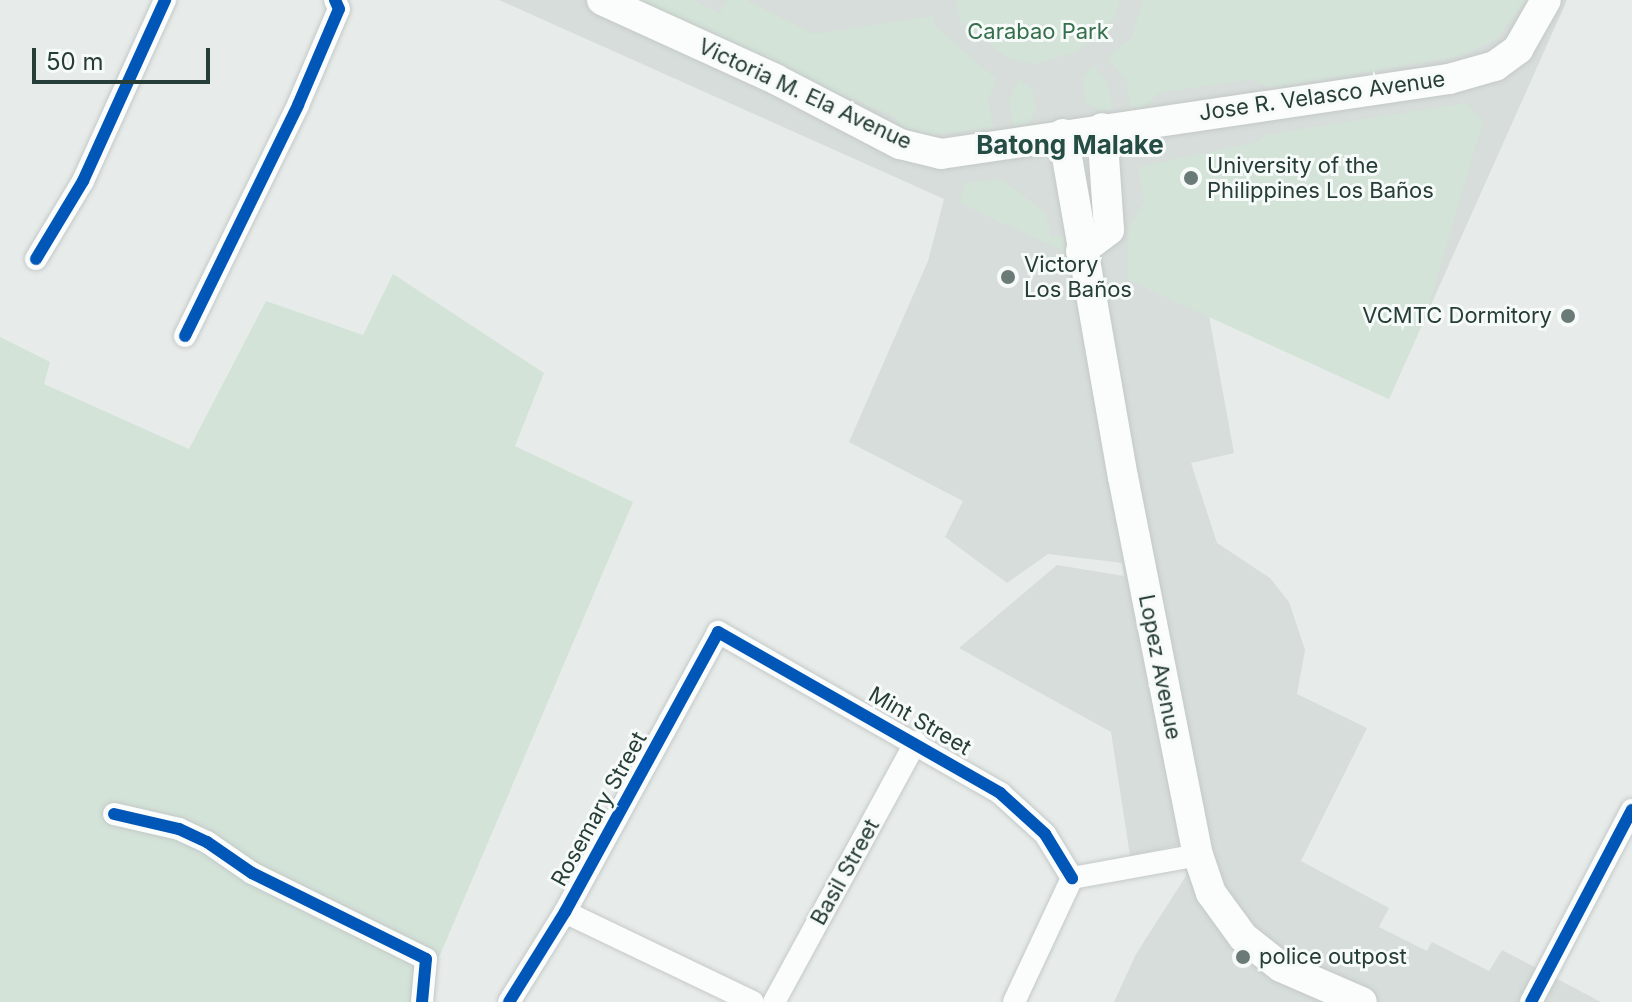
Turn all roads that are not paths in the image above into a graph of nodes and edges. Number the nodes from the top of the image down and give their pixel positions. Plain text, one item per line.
1 (165, 0) edge
2 (335, 0) edge
3 (602, 0) edge
4 (1546, 0) edge
5 (1102, 128) junction
6 (1063, 134) junction
7 (1081, 251) junction
8 (36, 259) dead end
9 (185, 336) dead end
10 (718, 632) joint
11 (916, 742) junction
12 (1632, 810) edge
13 (114, 814) dead end
14 (1627, 833) edge
15 (1198, 855) junction
16 (1072, 878) junction
17 (565, 912) junction
18 (422, 1002) edge
19 (509, 1002) edge
20 (753, 1002) edge
21 (774, 1002) edge
22 (1014, 1002) edge
23 (1362, 1002) edge
24 (1531, 1002) edge

1 - 8 street
2 - 9 street
3 - 6 main road, Victoria M. Ela Avenue
4 - 5 main road, Jose R. Velasco Avenue
5 - 6 main road, Jose R. Velasco Avenue
5 - 7 main road
6 - 7 main road, Lopez Avenue
7 - 15 main road, Lopez Avenue
10 - 11 street, Mint Street
10 - 17 street, Rosemary Street
11 - 16 street, Mint Street
11 - 21 street, Basil Street
12 - 14 street
13 - 18 street
14 - 24 street
15 - 16 street
15 - 23 main road, Lopez Avenue
16 - 22 street
17 - 19 street, Rosemary Street
17 - 20 street

